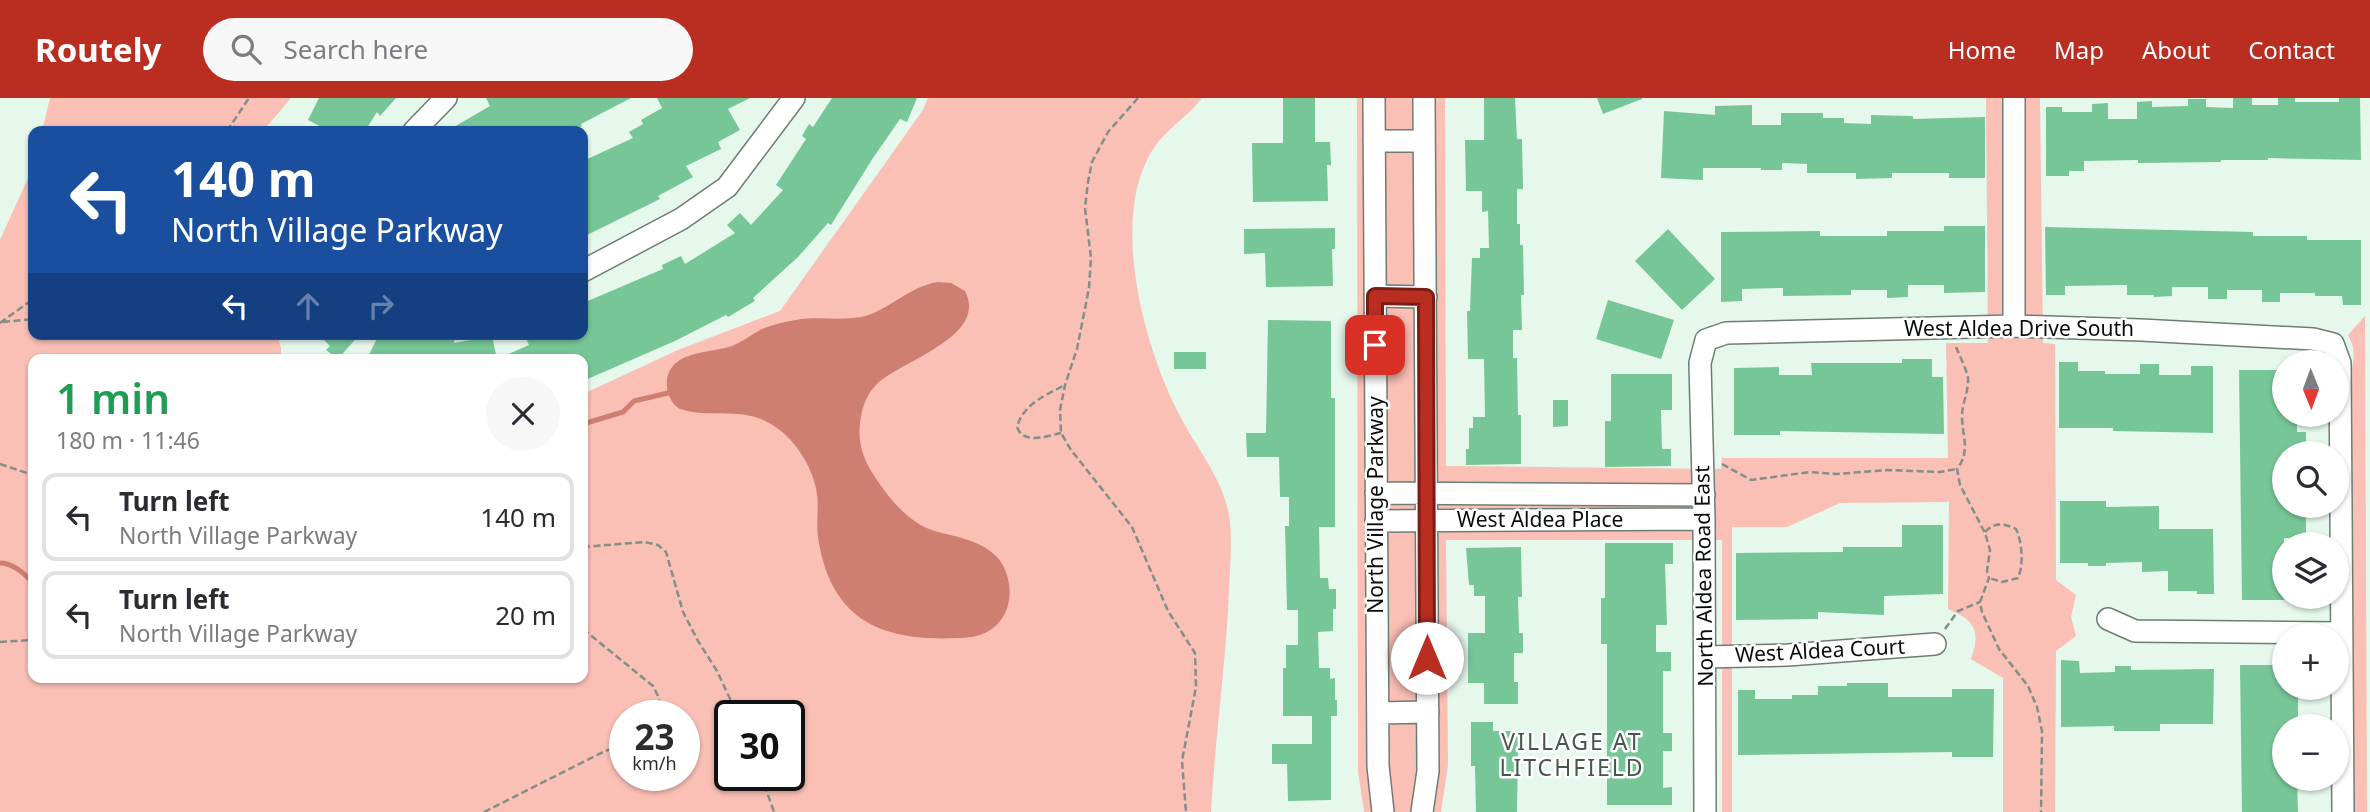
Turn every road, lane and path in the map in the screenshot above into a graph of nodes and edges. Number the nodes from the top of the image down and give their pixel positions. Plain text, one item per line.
1 (249, 98) edge
2 (446, 98) edge
3 (794, 98) edge
4 (1138, 98) edge
5 (1374, 98) edge
6 (1424, 98) edge
7 (2014, 98) edge
8 (230, 126) edge
9 (419, 126) edge
10 (1374, 141) junction
11 (1424, 141) junction
12 (588, 268) edge
13 (1375, 296) junction
14 (1426, 297) junction
15 (28, 303) edge
16 (28, 320) edge
17 (0, 323) edge
18 (2014, 326) junction
19 (1953, 327) junction
20 (1706, 341) joint
21 (1065, 385) junction
22 (1061, 433) junction
23 (1703, 462) junction
24 (0, 464) edge
25 (1957, 469) junction
26 (28, 473) edge
27 (1376, 493) junction
28 (1427, 494) junction
29 (1704, 495) junction
30 (1704, 519) junction
31 (1376, 521) junction
32 (1427, 521) junction
33 (1984, 533) junction
34 (588, 547) edge
35 (1989, 578) junction
36 (1980, 602) junction
37 (2108, 619) dead end
38 (2342, 623) edge
39 (2272, 632) edge
40 (588, 633) edge
41 (28, 640) edge
42 (0, 642) edge
43 (1935, 644) joint
44 (1704, 657) junction
45 (659, 700) edge
46 (731, 700) edge
47 (2342, 700) edge
48 (1428, 712) junction
49 (1378, 713) junction
50 (609, 750) edge
51 (767, 791) edge
52 (484, 812) edge
53 (774, 812) edge
54 (1186, 812) edge
55 (1383, 812) edge
56 (1422, 812) edge
57 (1705, 812) edge
58 (2041, 812) edge
59 (2343, 812) edge

1 - 8 path
2 - 9 street
3 - 12 street
4 - 21 path
5 - 10 street, North Village Parkway
6 - 11 street
7 - 18 street
10 - 11 street
10 - 13 street, North Village Parkway
11 - 14 street
13 - 14 street
13 - 27 street, North Village Parkway
14 - 28 street
15 - 17 path
16 - 17 path
18 - 19 street, West Aldea Drive South
18 - 38 street, West Aldea Drive South
19 - 20 street, West Aldea Drive South
19 - 25 path
20 - 23 street, North Aldea Road East
21 - 22 path
21 - 22 path
22 - 54 path
23 - 25 path
23 - 29 street, North Aldea Road East
24 - 26 path
25 - 33 path
27 - 28 street, West Aldea Place
27 - 31 street, North Village Parkway
28 - 29 street, West Aldea Place
28 - 32 street
29 - 30 street, North Aldea Road East
30 - 32 street, West Aldea Place
30 - 44 street, North Aldea Road East
31 - 32 street, West Aldea Place
31 - 49 street, North Village Parkway
32 - 48 street
33 - 35 path
33 - 35 path
34 - 46 path
35 - 36 path
36 - 43 path
36 - 58 path
37 - 39 street
40 - 45 path
41 - 42 path
43 - 44 street, West Aldea Court
44 - 57 street, North Aldea Road East
47 - 59 street
48 - 49 street
48 - 56 street
49 - 55 street, North Village Parkway
50 - 52 path
51 - 53 path

